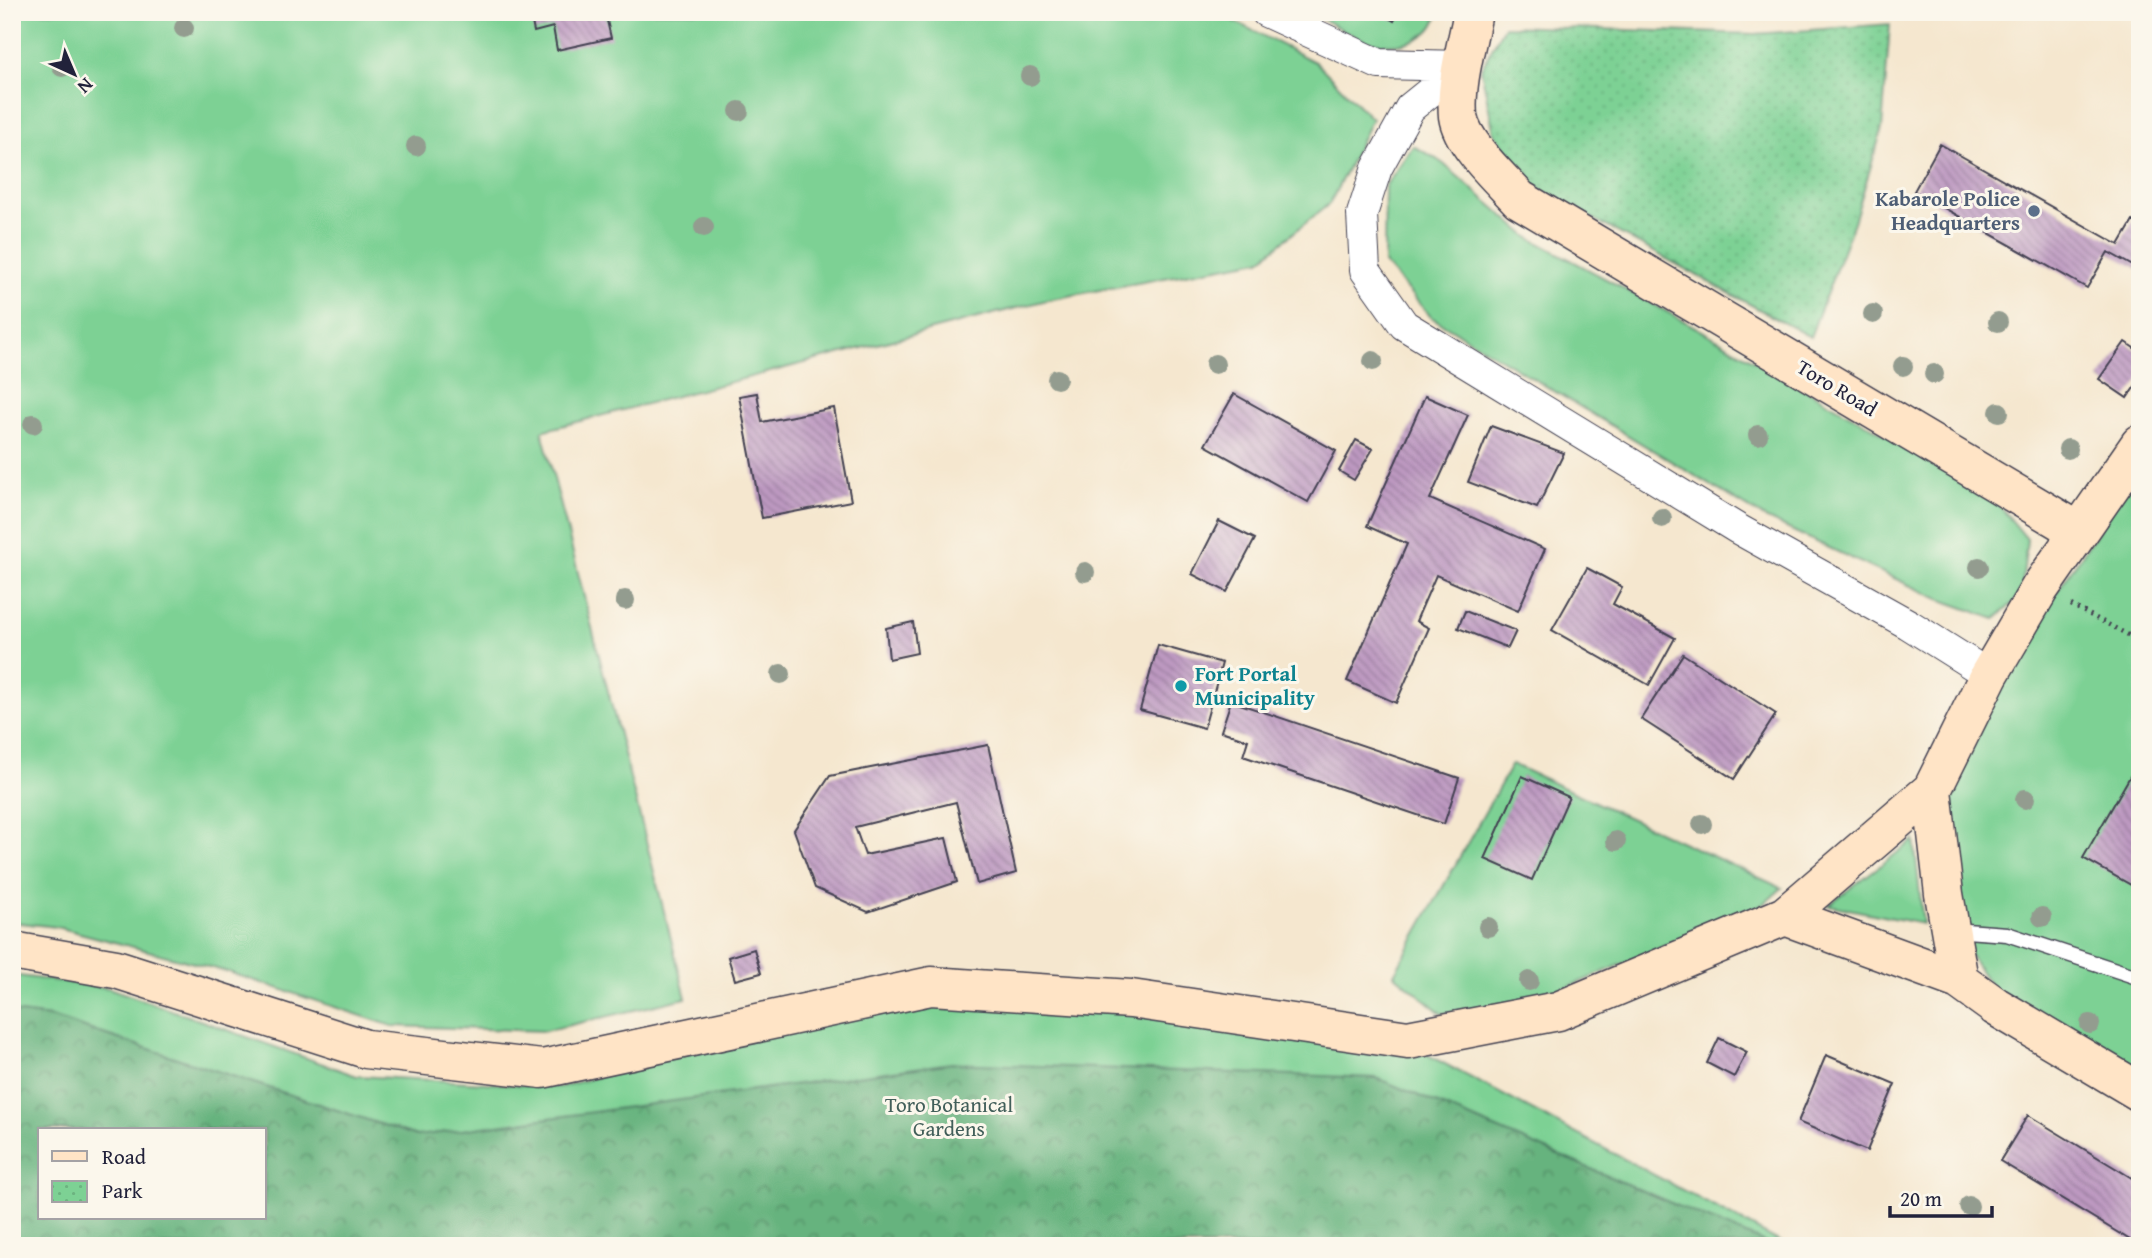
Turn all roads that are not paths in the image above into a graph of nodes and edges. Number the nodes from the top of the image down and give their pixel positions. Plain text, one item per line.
1 (1266, 12) edge
2 (1473, 12) edge
3 (1462, 66) junction
4 (2140, 444) edge
5 (2078, 531) junction
6 (1989, 675) junction
7 (1932, 790) junction
8 (1785, 916) junction
9 (1950, 929) junction
10 (12, 951) edge
11 (2140, 978) edge
12 (1959, 980) junction
13 (2140, 1092) edge

1 - 3 street
2 - 3 main road, Toro Road
3 - 5 main road, Toro Road
3 - 6 street
4 - 5 main road
5 - 6 main road
6 - 7 main road
7 - 8 main road
7 - 9 main road
8 - 10 main road
8 - 12 main road
9 - 11 lane
9 - 12 main road
12 - 13 main road

